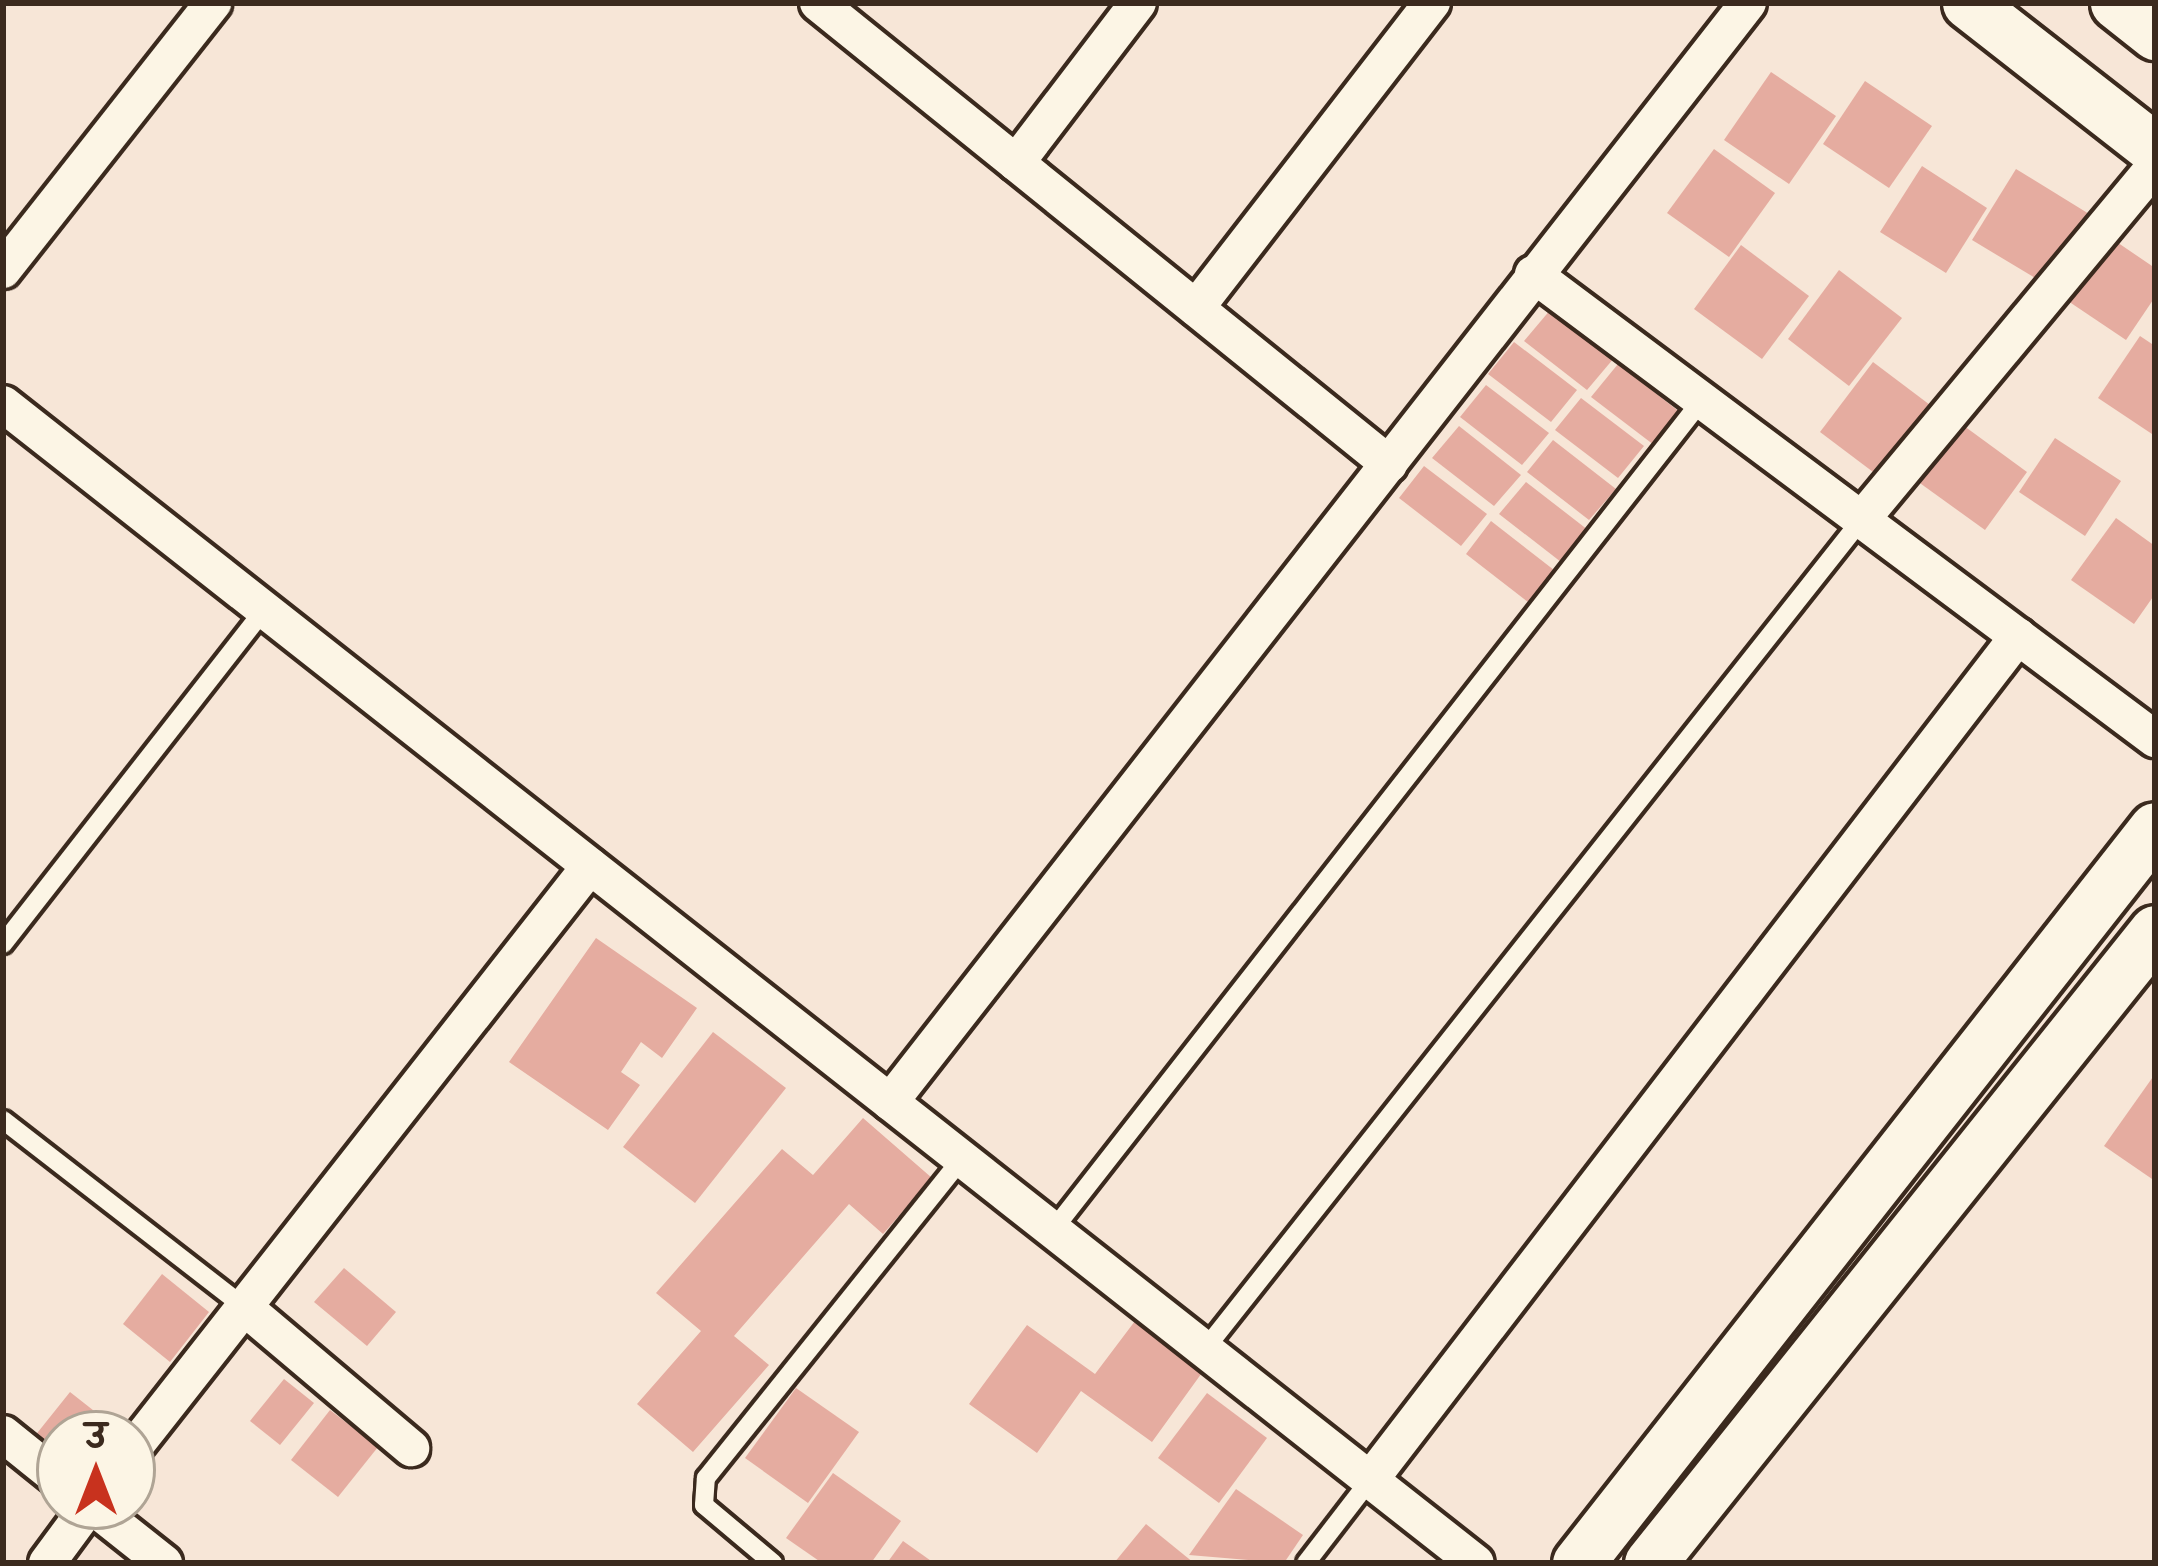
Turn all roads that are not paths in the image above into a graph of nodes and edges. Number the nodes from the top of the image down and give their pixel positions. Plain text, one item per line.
1 (213, 3) edge
2 (1138, 3) edge
3 (1432, 3) edge
4 (1748, 3) edge
5 (1968, 3) edge
6 (2116, 3) edge
7 (828, 6) edge
8 (2155, 34) edge
9 (2155, 149) edge
10 (1016, 163) junction
11 (2155, 166) edge
12 (3, 269) edge
13 (1533, 274) junction
14 (1196, 308) junction
15 (1702, 400) junction
16 (3, 404) edge
17 (1389, 464) junction
18 (1862, 519) junction
19 (264, 610) junction
20 (2018, 636) junction
21 (2155, 739) edge
22 (2155, 828) edge
23 (590, 866) junction
24 (2155, 931) edge
25 (3, 944) edge
26 (890, 1102) junction
27 (3, 1120) edge
28 (962, 1158) junction
29 (1053, 1230) junction
30 (244, 1307) junction
31 (1204, 1349) junction
32 (156, 1419) edge
33 (3, 1434) edge
34 (411, 1448) dead end
35 (36, 1461) edge
36 (1370, 1480) junction
37 (72, 1530) edge
38 (121, 1530) edge
39 (47, 1563) edge
40 (164, 1563) edge
41 (773, 1563) edge
42 (1306, 1563) edge
43 (1476, 1563) edge
44 (1578, 1563) edge
45 (1649, 1563) edge

1 - 12 street
2 - 10 street
3 - 14 street
4 - 13 street
5 - 9 street
6 - 8 street
7 - 10 street
10 - 14 street
11 - 18 street
13 - 15 street
13 - 17 street
14 - 17 street
15 - 18 street
15 - 29 lane
16 - 19 street
17 - 26 street
18 - 20 street
18 - 31 lane
19 - 23 street
19 - 25 lane
20 - 21 street
20 - 36 street
22 - 44 street
23 - 26 street
23 - 30 street
24 - 45 street
26 - 28 street
27 - 30 lane
28 - 29 street
28 - 41 lane
29 - 31 street
30 - 32 street
30 - 34 street
31 - 36 street
33 - 35 street
36 - 42 lane
36 - 43 street
37 - 39 street
38 - 40 street

